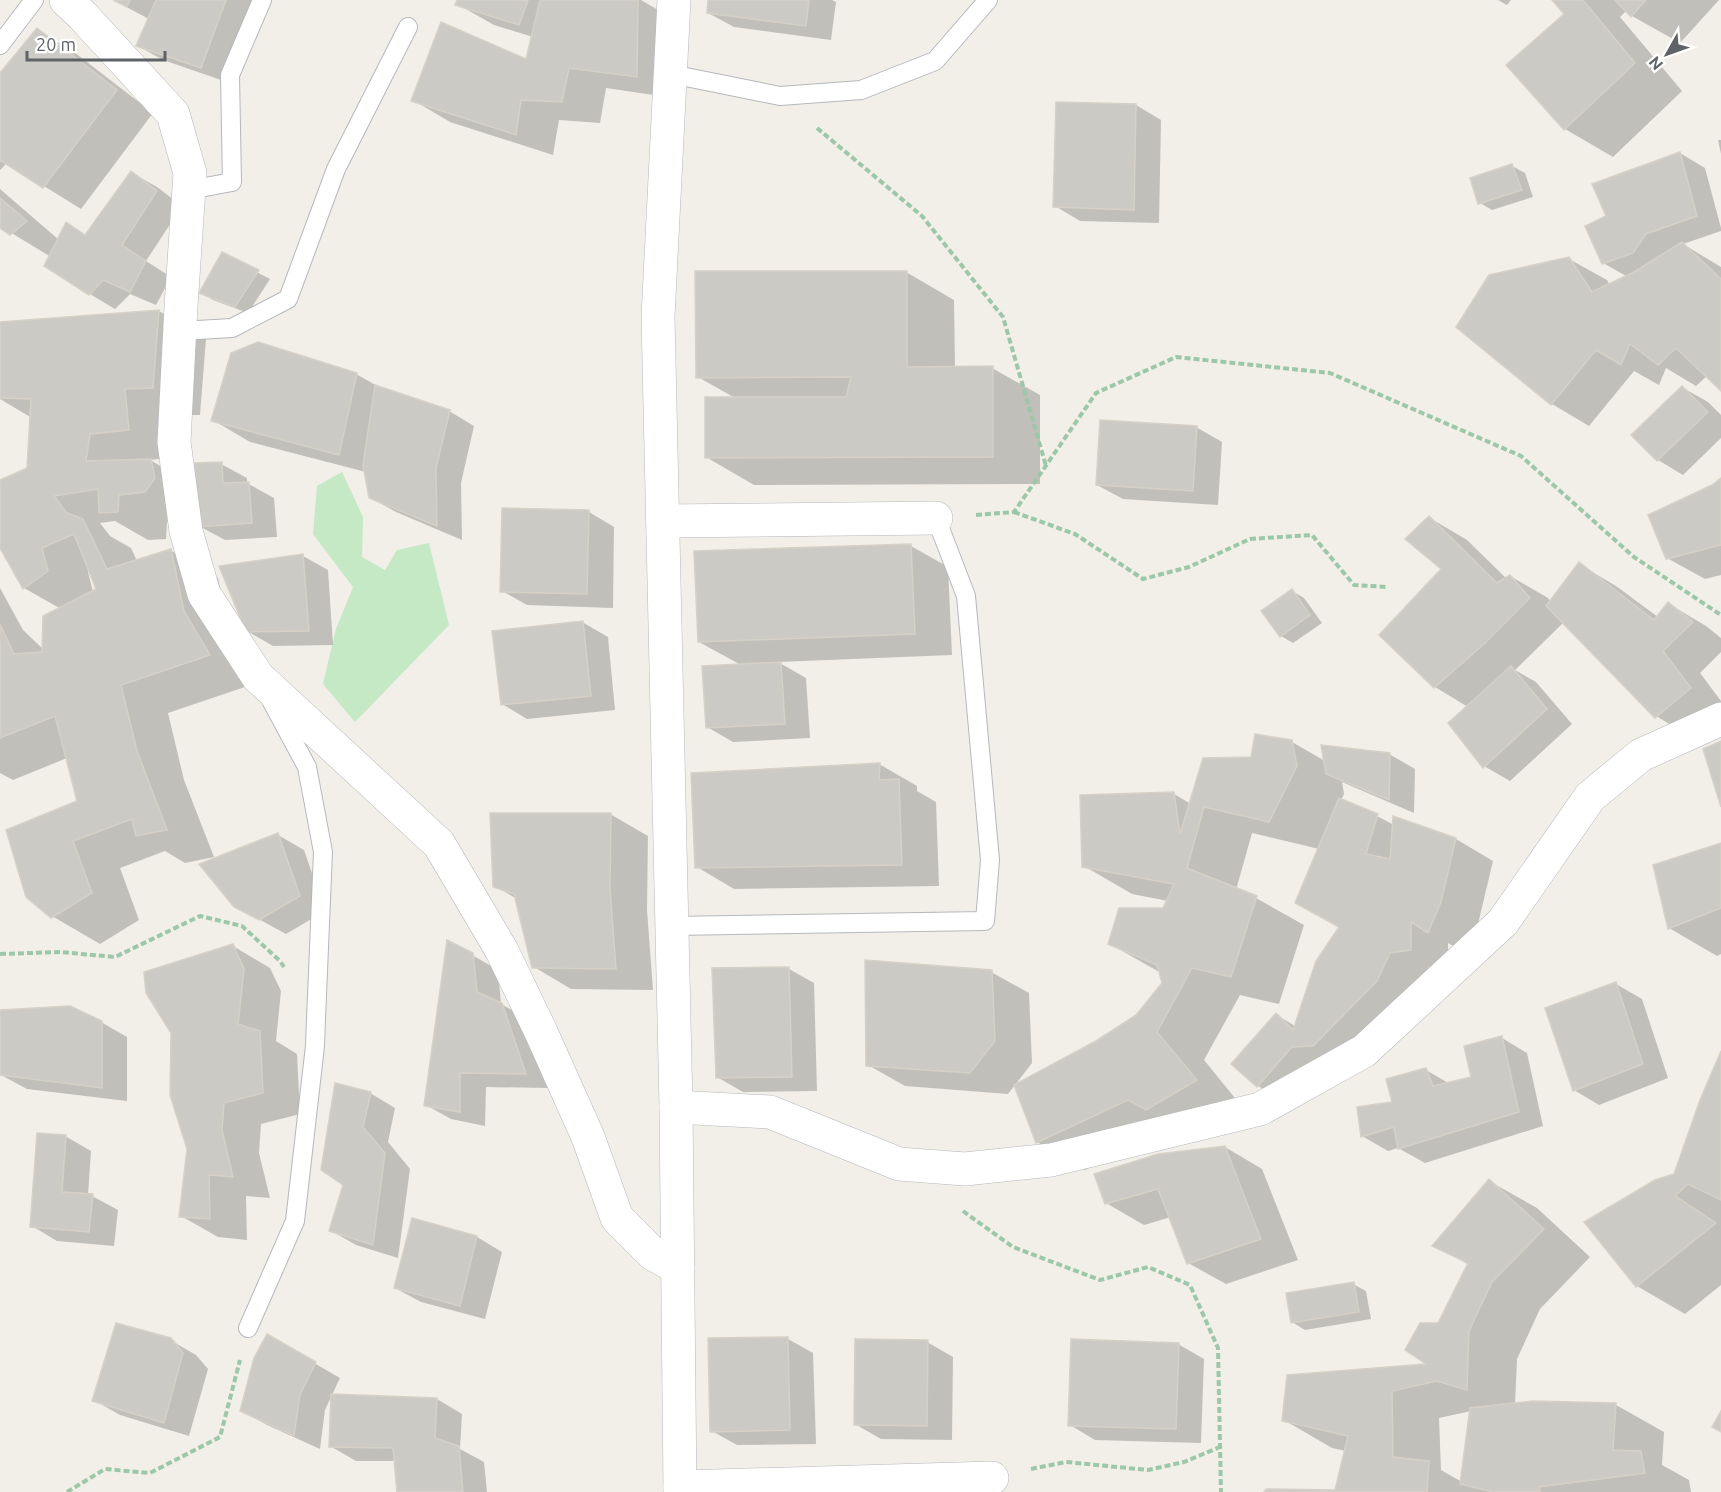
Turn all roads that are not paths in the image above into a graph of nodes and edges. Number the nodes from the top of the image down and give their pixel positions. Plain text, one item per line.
1 (34, 0) edge
2 (66, 0) edge
3 (262, 0) edge
4 (674, 0) edge
5 (988, 0) edge
6 (408, 27) dead end
7 (0, 45) edge
8 (671, 74) junction
9 (189, 190) junction
10 (180, 331) junction
11 (936, 518) joint
12 (663, 520) junction
13 (258, 677) junction
14 (1721, 719) edge
15 (672, 926) junction
16 (676, 1107) junction
17 (678, 1268) junction
18 (249, 1328) road end
19 (992, 1478) road end
20 (680, 1490) edge

1 - 7 lane
2 - 9 street
3 - 9 lane
4 - 8 street
5 - 8 lane
6 - 10 lane
8 - 12 street
9 - 10 street
10 - 13 street
11 - 12 street
11 - 15 lane
12 - 15 street
13 - 17 street
13 - 18 lane
14 - 16 street
15 - 16 street
16 - 17 street
17 - 20 street
19 - 20 street

